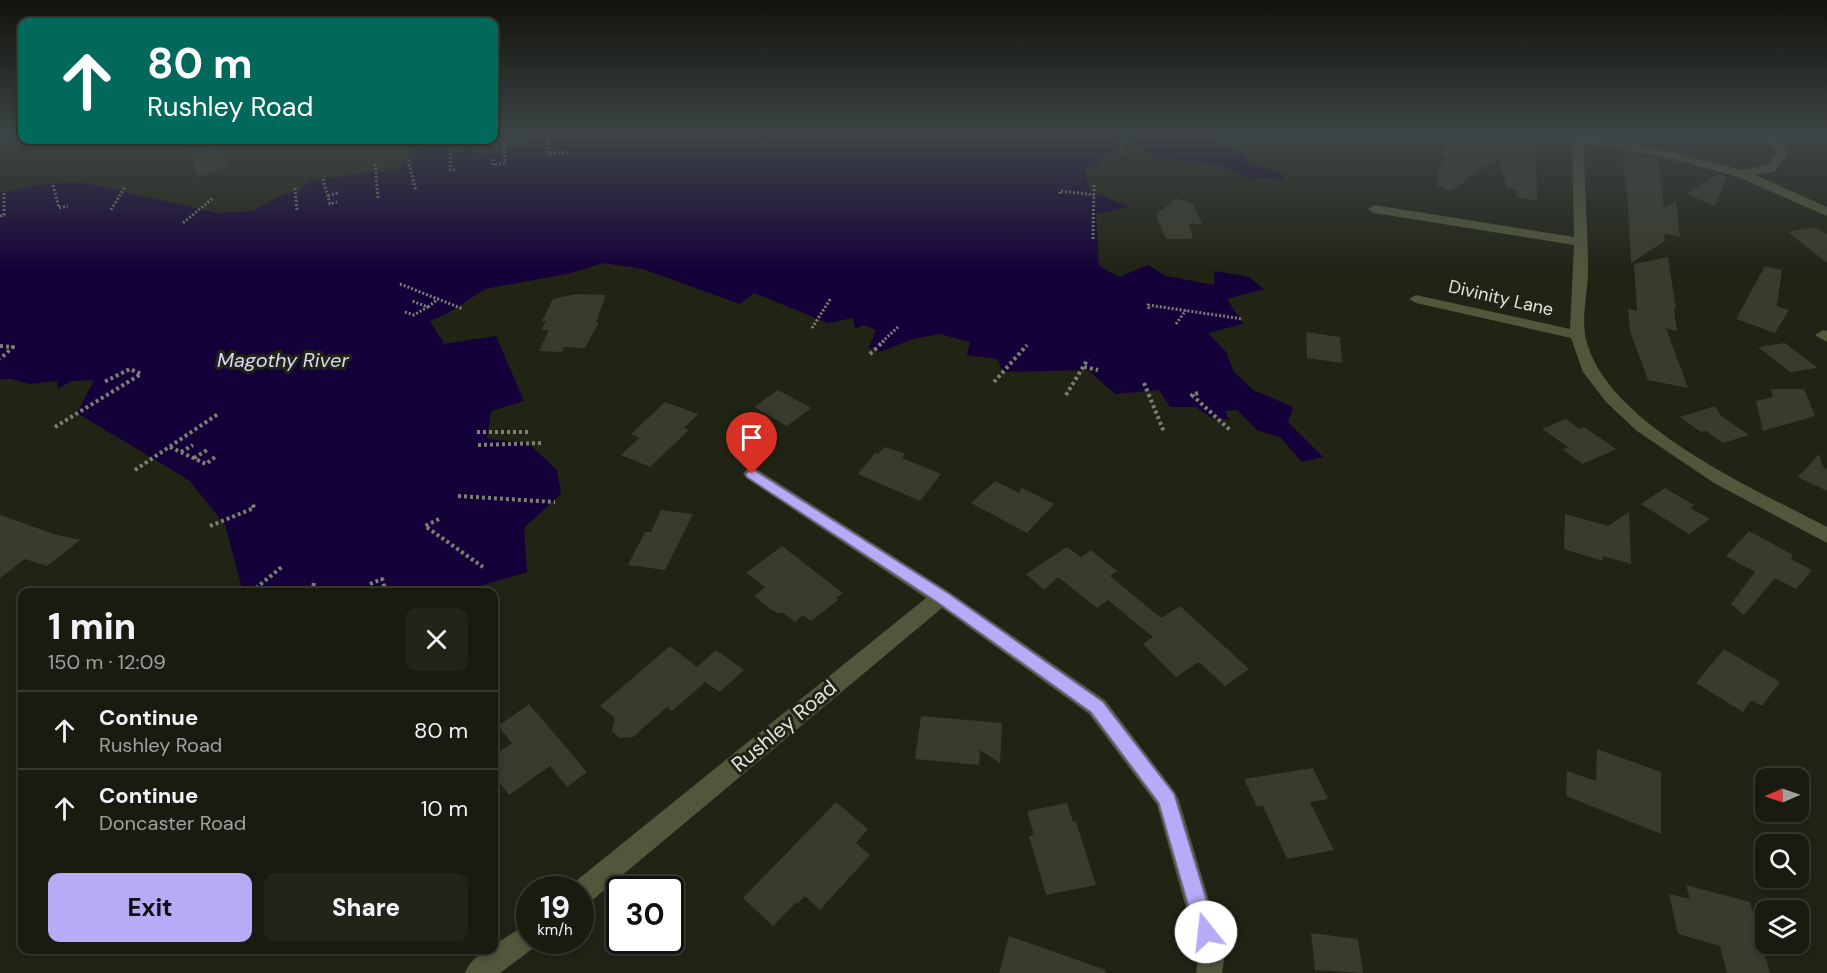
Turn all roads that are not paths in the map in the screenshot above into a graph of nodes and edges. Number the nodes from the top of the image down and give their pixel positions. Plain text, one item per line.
1 (1576, 180) edge
2 (1756, 180) edge
3 (1374, 209) dead end
4 (1827, 212) edge
5 (1579, 242) junction
6 (1416, 299) dead end
7 (1577, 335) junction
8 (752, 474) dead end
9 (1827, 536) edge
10 (941, 597) junction
11 (594, 882) edge
12 (516, 945) edge
13 (478, 973) edge
14 (1209, 973) edge

1 - 5 street
2 - 4 street
3 - 5 street
5 - 7 street
6 - 7 street, Divinity Lane
7 - 9 street
8 - 10 street
10 - 11 street, Rushley Road
10 - 14 street
12 - 13 street

